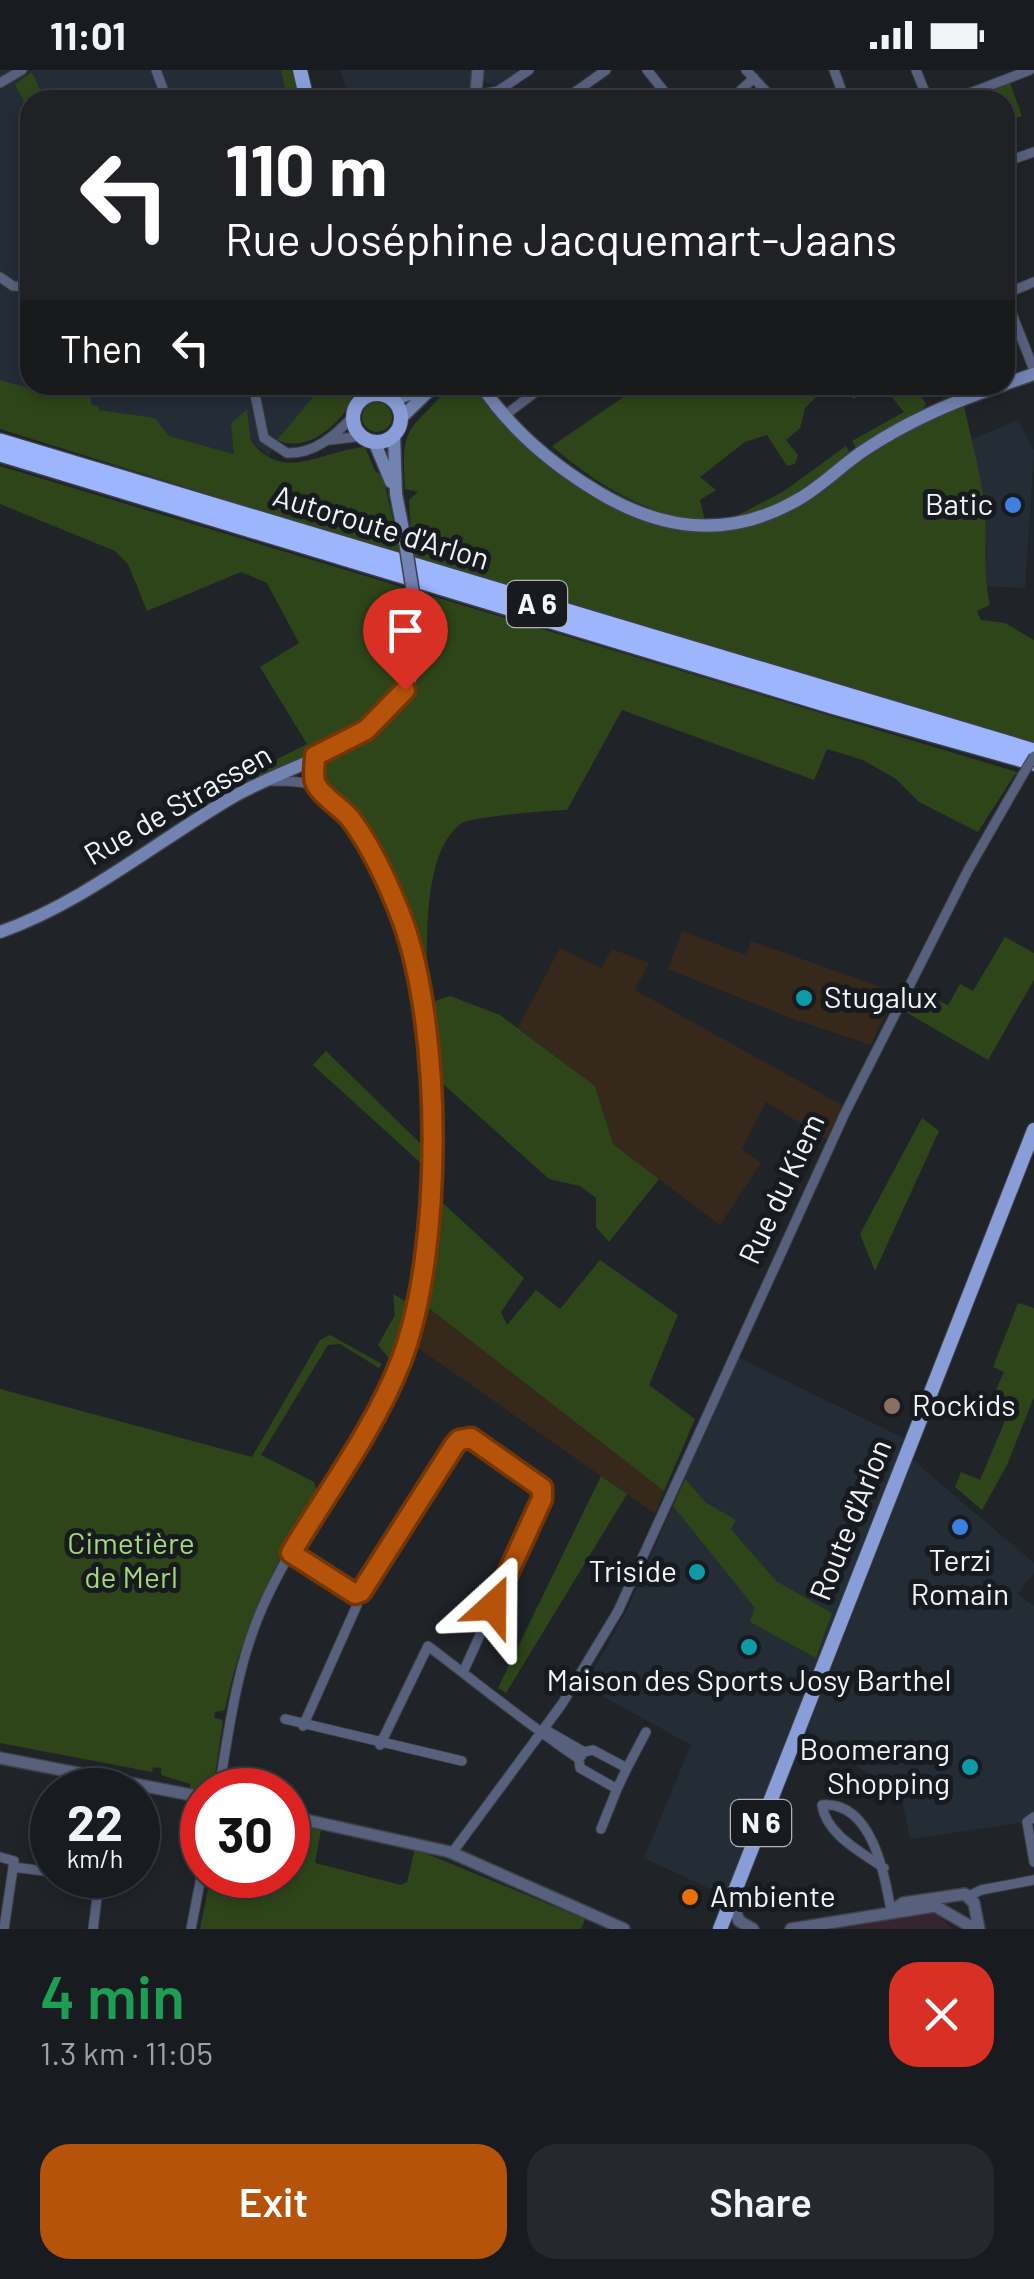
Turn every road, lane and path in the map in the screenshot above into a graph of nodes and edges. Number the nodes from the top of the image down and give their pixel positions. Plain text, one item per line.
1 (22, 70) edge
2 (529, 70) edge
3 (606, 70) edge
4 (647, 70) edge
5 (1030, 70) edge
6 (1013, 73) edge
7 (0, 83) edge
8 (498, 90) edge
9 (579, 90) edge
10 (662, 90) edge
11 (975, 90) edge
12 (1015, 322) edge
13 (1034, 372) edge
14 (255, 395) edge
15 (362, 395) edge
16 (385, 395) edge
17 (424, 395) edge
18 (489, 395) edge
19 (532, 395) edge
20 (966, 395) edge
21 (354, 415) junction
22 (504, 416) junction
23 (401, 418) junction
24 (394, 435) junction
25 (368, 438) junction
26 (0, 441) edge
27 (328, 441) junction
28 (0, 454) edge
29 (396, 494) junction
30 (315, 756) junction
31 (1034, 757) edge
32 (265, 780) junction
33 (316, 786) junction
34 (0, 932) edge
35 (1034, 1130) edge
36 (291, 1553) junction
37 (355, 1594) junction
38 (465, 1668) junction
39 (285, 1719) dead end
40 (304, 1726) junction
41 (542, 1728) junction
42 (646, 1732) dead end
43 (380, 1745) junction
44 (581, 1755) junction
45 (0, 1758) edge
46 (462, 1760) dead end
47 (41, 1768) edge
48 (223, 1768) edge
49 (627, 1768) junction
50 (617, 1789) junction
51 (1034, 1817) edge
52 (310, 1821) edge
53 (601, 1829) dead end
54 (452, 1853) junction
55 (0, 1856) edge
56 (1034, 1862) edge
57 (13, 1867) junction
58 (884, 1868) junction
59 (30, 1869) edge
60 (1034, 1880) edge
61 (4, 1895) edge
62 (97, 1898) edge
63 (197, 1898) edge
64 (732, 1900) junction
65 (950, 1904) junction
66 (969, 1908) junction
67 (891, 1911) junction
68 (4, 1929) edge
69 (93, 1929) edge
70 (191, 1929) edge
71 (624, 1929) edge
72 (720, 1929) edge
73 (753, 1929) edge
74 (791, 1929) edge
75 (977, 1929) edge

1 - 7 street
2 - 8 street
3 - 9 street
4 - 10 street
5 - 6 street
6 - 11 street
12 - 13 street
14 - 27 street
15 - 21 main road
16 - 23 main road
17 - 23 main road
18 - 22 main road
19 - 22 street
20 - 22 main road
21 - 25 main road
21 - 27 street
23 - 24 main road
24 - 25 main road
24 - 29 main road, Rue de Strassen
25 - 27 street
25 - 29 main road, Rue de Strassen
26 - 31 highway, Autoroute d'Arlon / A 6
28 - 31 highway, Autoroute d'Arlon / A 6
29 - 30 main road, Rue de Strassen, bridge
30 - 32 main road, Rue de Strassen
30 - 33 street
31 - 41 street, Rue du Kiem, bridge
32 - 33 street
32 - 34 main road, Rue de Strassen
33 - 36 street
35 - 64 main road, Route d'Arlon / N 6
36 - 37 street
36 - 48 street
37 - 38 street
37 - 40 street
38 - 41 street
38 - 43 street
39 - 40 street
40 - 43 street
41 - 44 street
41 - 54 street, Rue du Kiem
42 - 49 street
43 - 46 street
44 - 49 street
44 - 50 street
45 - 47 street
49 - 50 street
50 - 53 street
51 - 56 street
52 - 54 street
54 - 71 street
55 - 57 street
57 - 59 street
57 - 61 street
58 - 58 street
58 - 67 street
60 - 66 street
61 - 68 street
62 - 69 street
63 - 70 street
64 - 72 main road, Route d'Arlon / N 6
64 - 73 street
65 - 66 street
65 - 66 street
65 - 67 street
66 - 75 street
67 - 74 street

